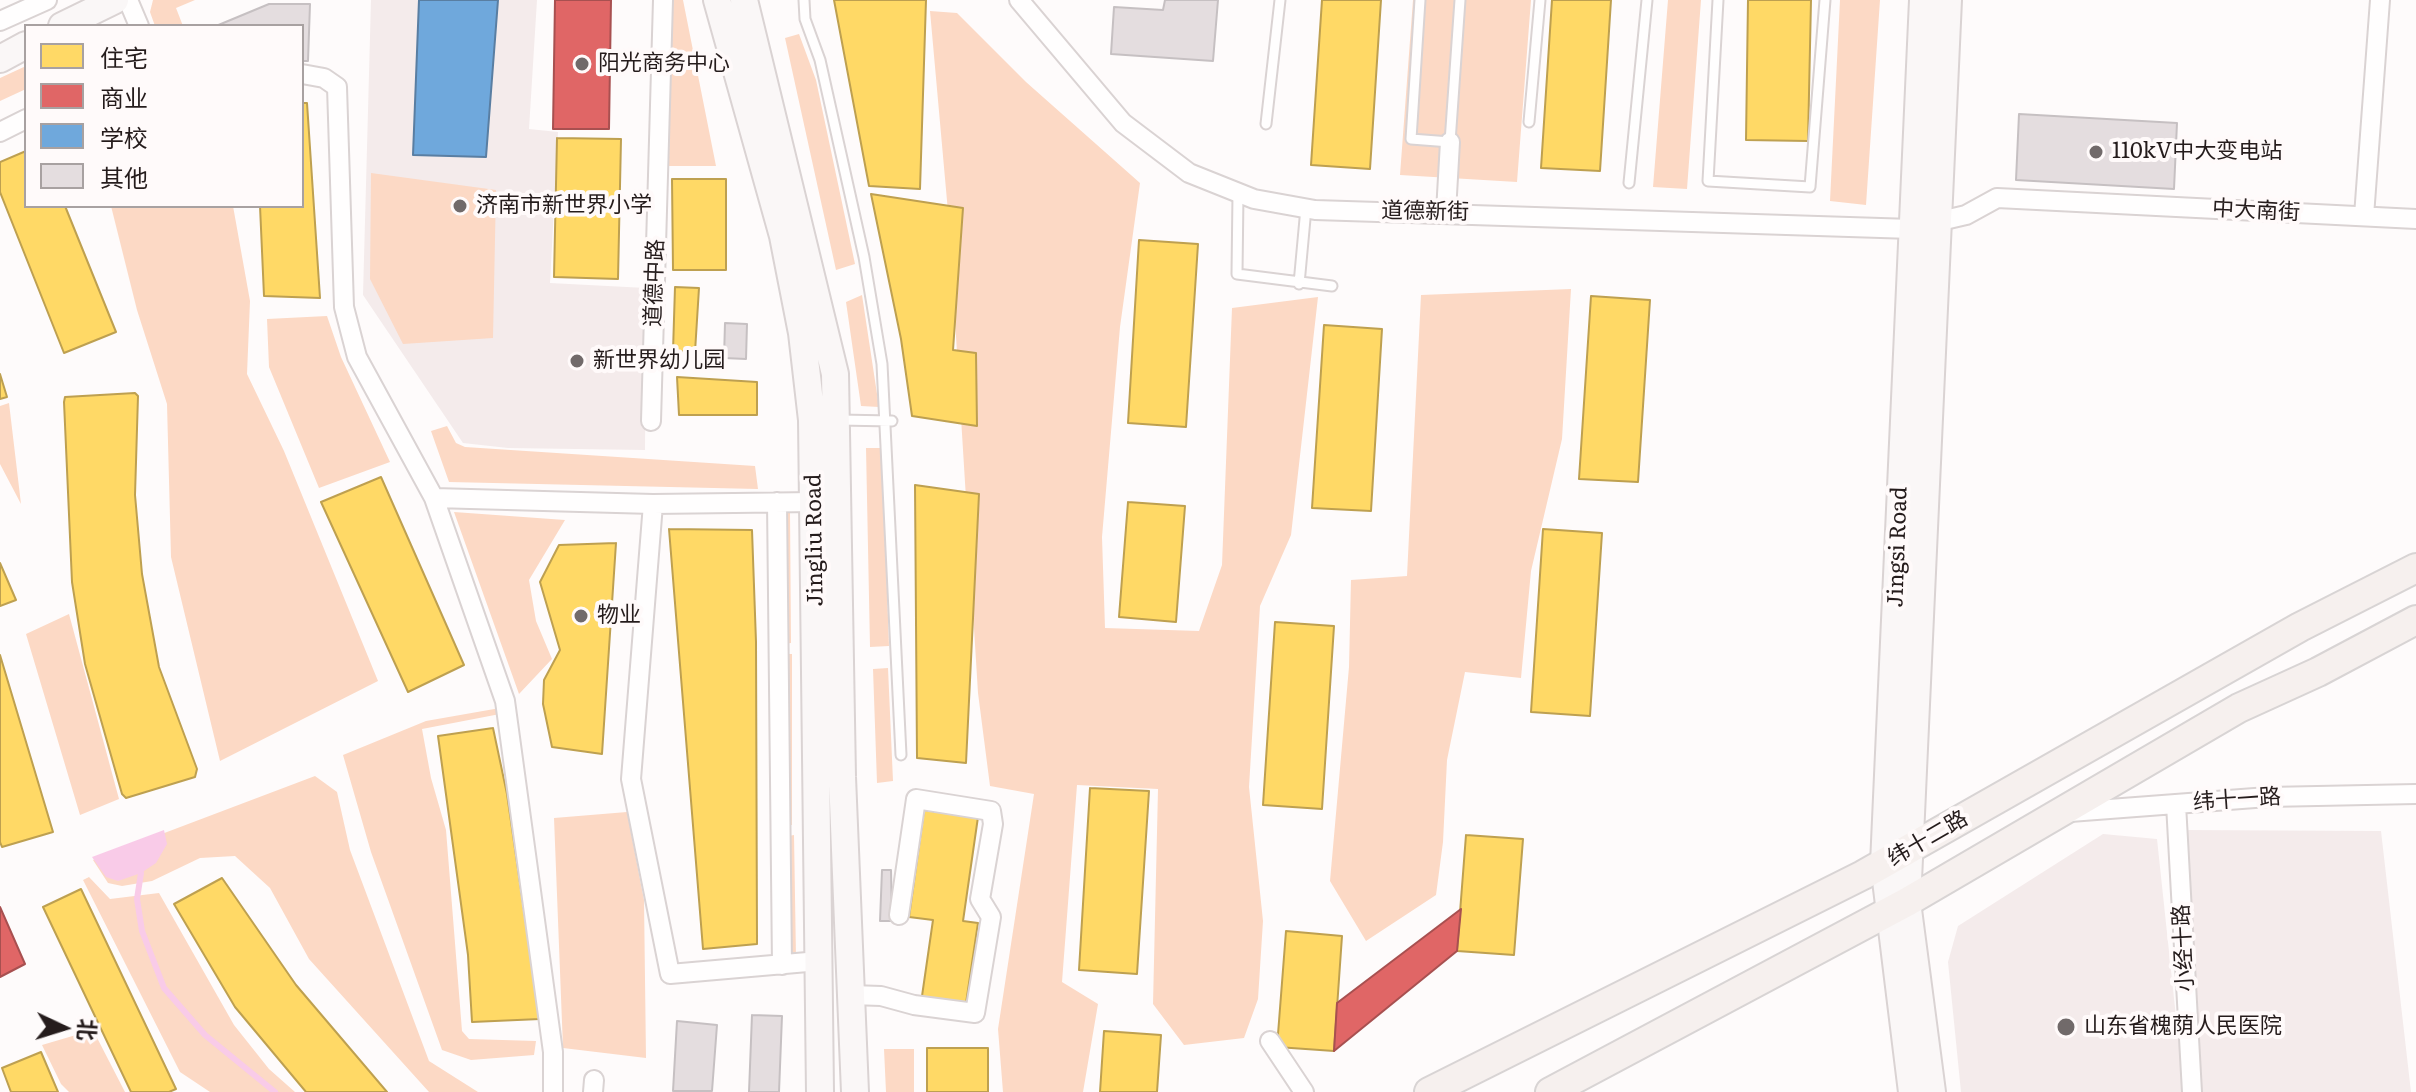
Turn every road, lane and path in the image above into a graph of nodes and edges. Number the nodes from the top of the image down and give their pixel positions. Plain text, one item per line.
1 (47, 0) edge
2 (115, 0) edge
3 (128, 0) edge
4 (663, 0) edge
5 (717, 0) edge
6 (744, 0) edge
7 (804, 0) edge
8 (1019, 0) edge
9 (1280, 0) edge
10 (1420, 0) edge
11 (1460, 0) edge
12 (1540, 0) edge
13 (1647, 0) edge
14 (1718, 0) edge
15 (1825, 0) edge
16 (1923, 0) edge
17 (1948, 0) edge
18 (2380, 0) edge
19 (0, 21) edge
20 (71, 24) edge
21 (138, 24) edge
22 (24, 46) edge
23 (0, 59) edge
24 (304, 74) edge
25 (24, 120) edge
26 (1529, 122) dead end
27 (1266, 124) dead end
28 (0, 132) edge
29 (1450, 142) junction
30 (1629, 183) dead end
31 (1238, 193) junction
32 (1306, 208) junction
33 (1446, 212) junction
34 (2364, 216) junction
35 (2416, 219) edge
36 (1924, 225) junction
37 (1299, 284) junction
38 (1332, 286) dead end
39 (836, 420) junction
40 (651, 421) dead end
41 (889, 421) junction
42 (434, 498) junction
43 (777, 502) junction
44 (815, 502) junction
45 (653, 504) junction
46 (2416, 568) edge
47 (2416, 620) edge
48 (901, 755) dead end
49 (2416, 794) edge
50 (2176, 804) junction
51 (2059, 814) junction
52 (1912, 848) junction
53 (1884, 864) junction
54 (1898, 906) junction
55 (899, 915) dead end
56 (819, 961) junction
57 (782, 965) junction
58 (851, 995) junction
59 (1270, 1041) dead end
60 (553, 1092) edge
61 (820, 1092) edge
62 (855, 1092) edge
63 (1304, 1092) edge
64 (1429, 1092) edge
65 (1550, 1092) edge
66 (1912, 1092) edge
67 (1932, 1092) edge
68 (2192, 1092) edge

1 - 19 street
2 - 20 main road
3 - 21 street
4 - 40 street, 道德中路
5 - 44 main road, Jingliu Road
6 - 39 main road, Jingliu Road
7 - 41 lane
8 - 31 street, 道德新街
9 - 27 lane
10 - 29 lane
11 - 29 lane
12 - 26 lane
13 - 30 lane
14 - 15 lane
16 - 36 main road, Jingsi Road
17 - 36 main road, Jingsi Road
18 - 34 street
22 - 23 main road
24 - 42 street
25 - 28 street
29 - 33 street
31 - 32 street, 道德新街
31 - 37 lane
32 - 33 street, 道德新街
32 - 37 lane
33 - 36 street, 道德新街
34 - 35 street, 中大南街
34 - 36 street, 中大南街
36 - 52 main road, Jingsi Road
36 - 53 main road, Jingsi Road
37 - 38 lane
39 - 41 lane
39 - 58 main road, Jingliu Road
41 - 48 lane
42 - 45 street
42 - 60 street
43 - 44 street
43 - 45 street
43 - 57 street
44 - 56 main road, Jingliu Road
45 - 57 street
46 - 52 main road, 纬十二路
47 - 51 main road, 纬十二路
49 - 50 street, 纬十一路
50 - 51 street, 纬十一路
50 - 68 street, 小经十路
51 - 54 main road, 纬十二路
52 - 53 main road, 纬十二路
52 - 54 main road, Jingsi Road
53 - 54 main road, Jingsi Road
53 - 64 main road, 纬十二路
54 - 65 main road, 纬十二路
54 - 66 main road, Jingsi Road
54 - 67 main road, Jingsi Road
55 - 58 street
56 - 57 street
56 - 61 main road, Jingliu Road
58 - 62 main road, Jingliu Road
59 - 63 street

